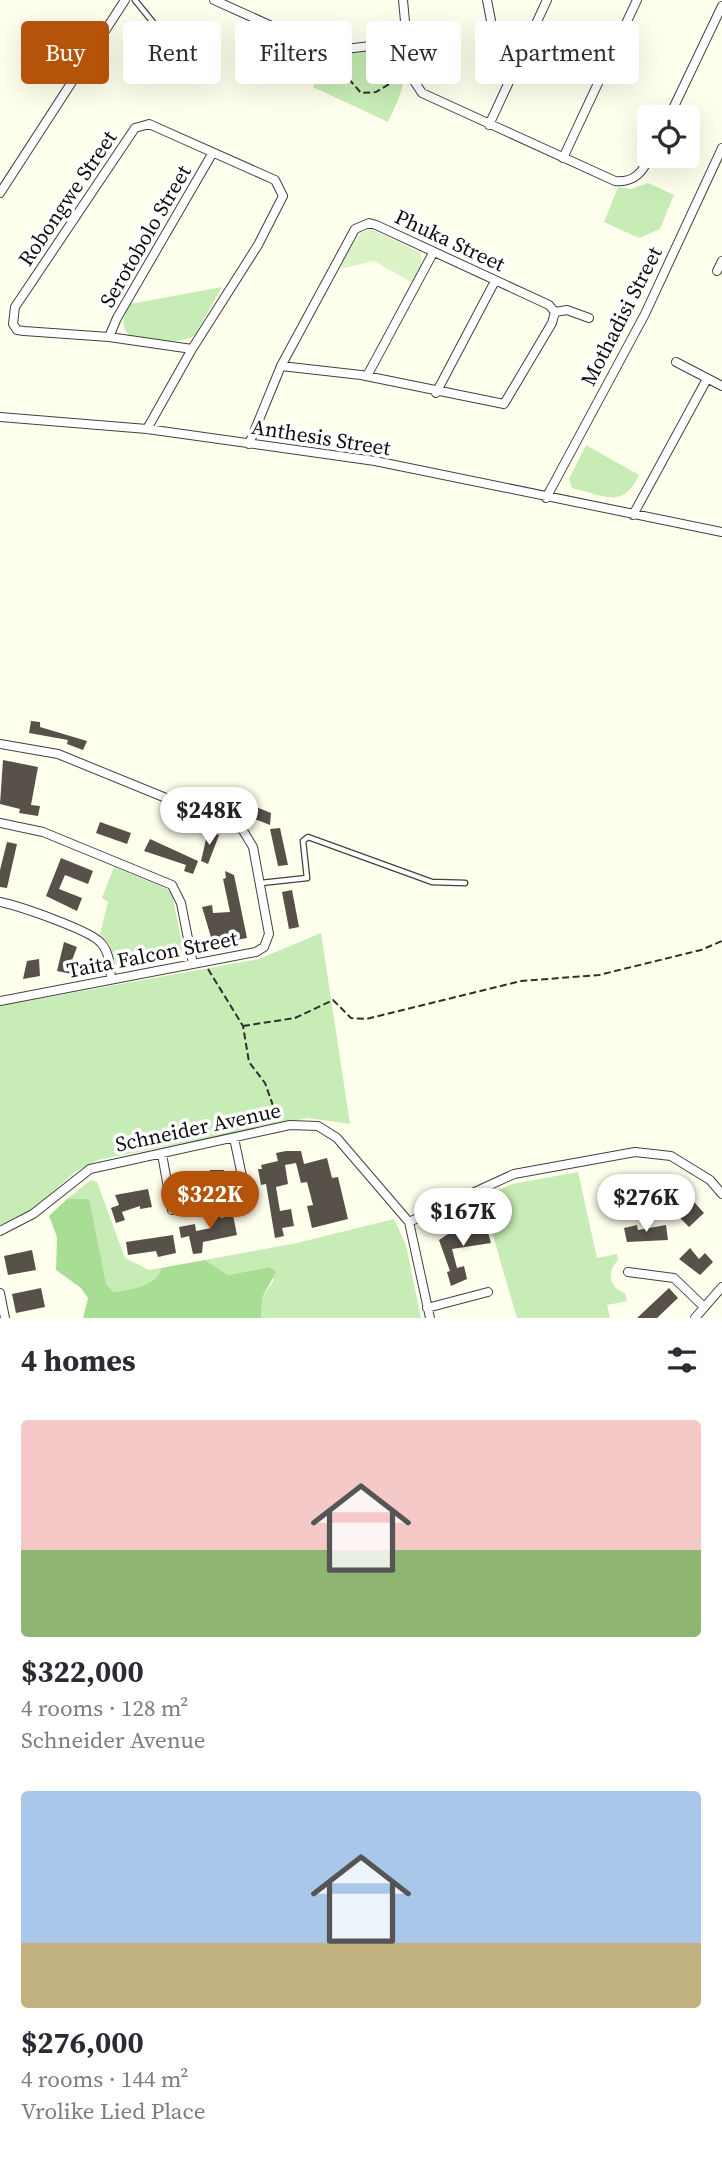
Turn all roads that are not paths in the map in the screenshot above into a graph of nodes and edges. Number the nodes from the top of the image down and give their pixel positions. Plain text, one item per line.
1 (125, 0) edge
2 (135, 0) edge
3 (214, 0) edge
4 (403, 0) edge
5 (487, 0) edge
6 (547, 0) edge
7 (637, 0) edge
8 (722, 6) edge
9 (152, 21) edge
10 (404, 21) edge
11 (491, 21) edge
12 (537, 21) edge
13 (366, 47) edge
14 (414, 84) edge
15 (508, 84) edge
16 (675, 105) edge
17 (489, 125) junction
18 (722, 148) edge
19 (212, 154) junction
20 (563, 158) junction
21 (642, 168) edge
22 (0, 193) edge
23 (433, 253) junction
24 (722, 261) edge
25 (717, 271) dead end
26 (495, 281) junction
27 (555, 312) junction
28 (589, 318) dead end
29 (110, 337) junction
30 (192, 349) junction
31 (676, 362) dead end
32 (281, 366) junction
33 (367, 376) junction
34 (707, 379) junction
35 (722, 386) edge
36 (436, 393) junction
37 (0, 416) edge
38 (147, 429) junction
39 (249, 444) junction
40 (546, 498) junction
41 (633, 515) junction
42 (722, 523) edge
43 (720, 532) edge
44 (0, 744) edge
45 (0, 823) edge
46 (261, 883) junction
47 (465, 883) dead end
48 (0, 902) edge
49 (192, 964) junction
50 (111, 979) junction
51 (0, 1001) edge
52 (234, 1138) junction
53 (162, 1154) junction
54 (722, 1194) edge
55 (246, 1195) dead end
56 (172, 1210) dead end
57 (409, 1222) junction
58 (0, 1230) edge
59 (628, 1272) dead end
60 (722, 1287) edge
61 (488, 1292) dead end
62 (0, 1293) edge
63 (704, 1307) junction
64 (427, 1308) junction
65 (5, 1318) edge
66 (430, 1318) edge
67 (695, 1318) edge

1 - 22 street
2 - 9 lane
3 - 13 street
4 - 10 street
5 - 11 street
6 - 12 street
7 - 20 street
8 - 16 street
14 - 17 street
15 - 17 street
17 - 20 street
18 - 40 street, Mothadisi Street
19 - 29 street, Serotobolo Street
19 - 29 street, Robongwe Street
19 - 30 street, Robongwe Street
20 - 21 street
23 - 26 street, Phuka Street
23 - 32 street, Phuka Street
23 - 33 street
24 - 25 street
26 - 27 street, Phuka Street
26 - 36 street
27 - 28 street, Phuka Street
27 - 36 street
29 - 30 street, Robongwe Street
30 - 38 street, Robongwe Street
31 - 34 street
32 - 33 street
32 - 39 street, Phuka Street
33 - 36 street
34 - 35 street
34 - 41 street
37 - 38 street, Anthesis Street
38 - 39 street, Anthesis Street
39 - 40 street, Anthesis Street
40 - 41 street, Anthesis Street
41 - 43 street, Anthesis Street
42 - 43 street
44 - 46 street, Taita Falcon Street
45 - 49 street
46 - 47 lane
46 - 49 street, Taita Falcon Street
48 - 50 street
49 - 50 street, Taita Falcon Street
50 - 51 street, Taita Falcon Street
52 - 53 street, Schneider Avenue
52 - 55 street
52 - 57 street, Schneider Avenue
53 - 56 street
53 - 58 street, Schneider Avenue
54 - 57 street
57 - 64 street, Schneider Avenue
59 - 63 street
60 - 63 street
61 - 64 street
62 - 65 street
63 - 67 street
64 - 66 street, Schneider Avenue

